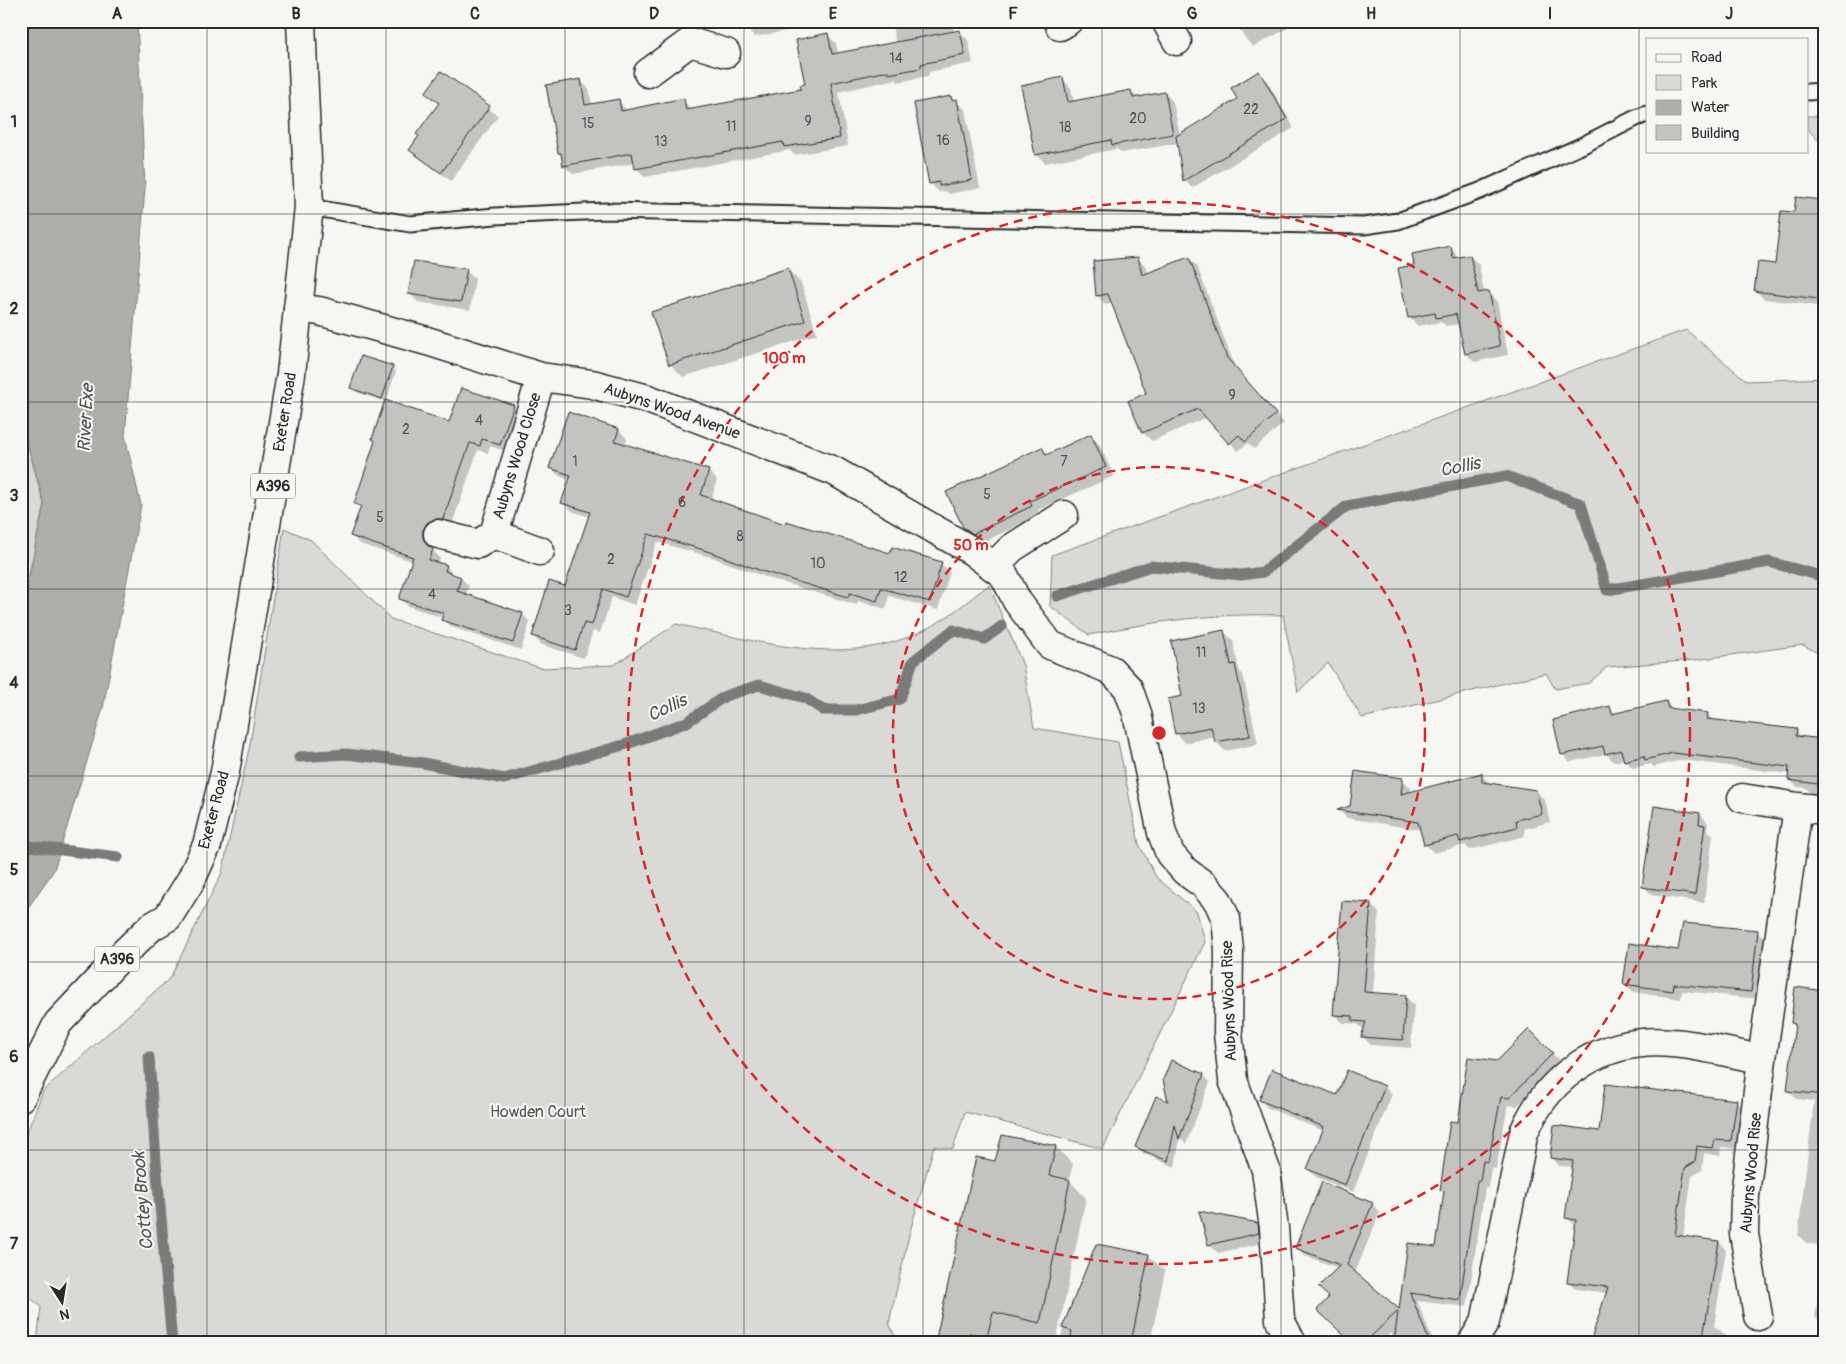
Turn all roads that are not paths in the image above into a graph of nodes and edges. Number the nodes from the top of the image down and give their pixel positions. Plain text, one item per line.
1 (301, 21) edge
2 (688, 32) edge
3 (726, 53) dead end
4 (648, 73) dead end
5 (1825, 91) edge
6 (1808, 92) edge
7 (1646, 114) edge
8 (309, 207) junction
9 (298, 308) junction
10 (541, 377) junction
11 (1064, 515) dead end
12 (438, 534) dead end
13 (494, 534) junction
14 (540, 550) dead end
15 (993, 567) junction
16 (1154, 794) joint
17 (1742, 798) dead end
18 (1798, 807) junction
19 (1825, 810) edge
20 (1762, 1059) junction
21 (21, 1097) edge
22 (1758, 1316) dead end
23 (1292, 1343) edge
24 (1472, 1343) edge

1 - 8 street, Exeter Road / A396
2 - 3 street
2 - 4 street
5 - 6 lane
7 - 8 lane
8 - 9 street, Exeter Road / A396
9 - 10 street, Aubyns Wood Avenue
9 - 21 street, Exeter Road / A396
10 - 13 street, Aubyns Wood Close
10 - 15 street, Aubyns Wood Avenue
11 - 15 street
12 - 13 street, Aubyns Wood Close
13 - 14 street, Aubyns Wood Close
15 - 16 street, Aubyns Wood Avenue
16 - 23 street, Aubyns Wood Rise
17 - 18 street
18 - 19 street
18 - 20 street, Aubyns Wood Rise
20 - 22 street, Aubyns Wood Rise
20 - 24 street

